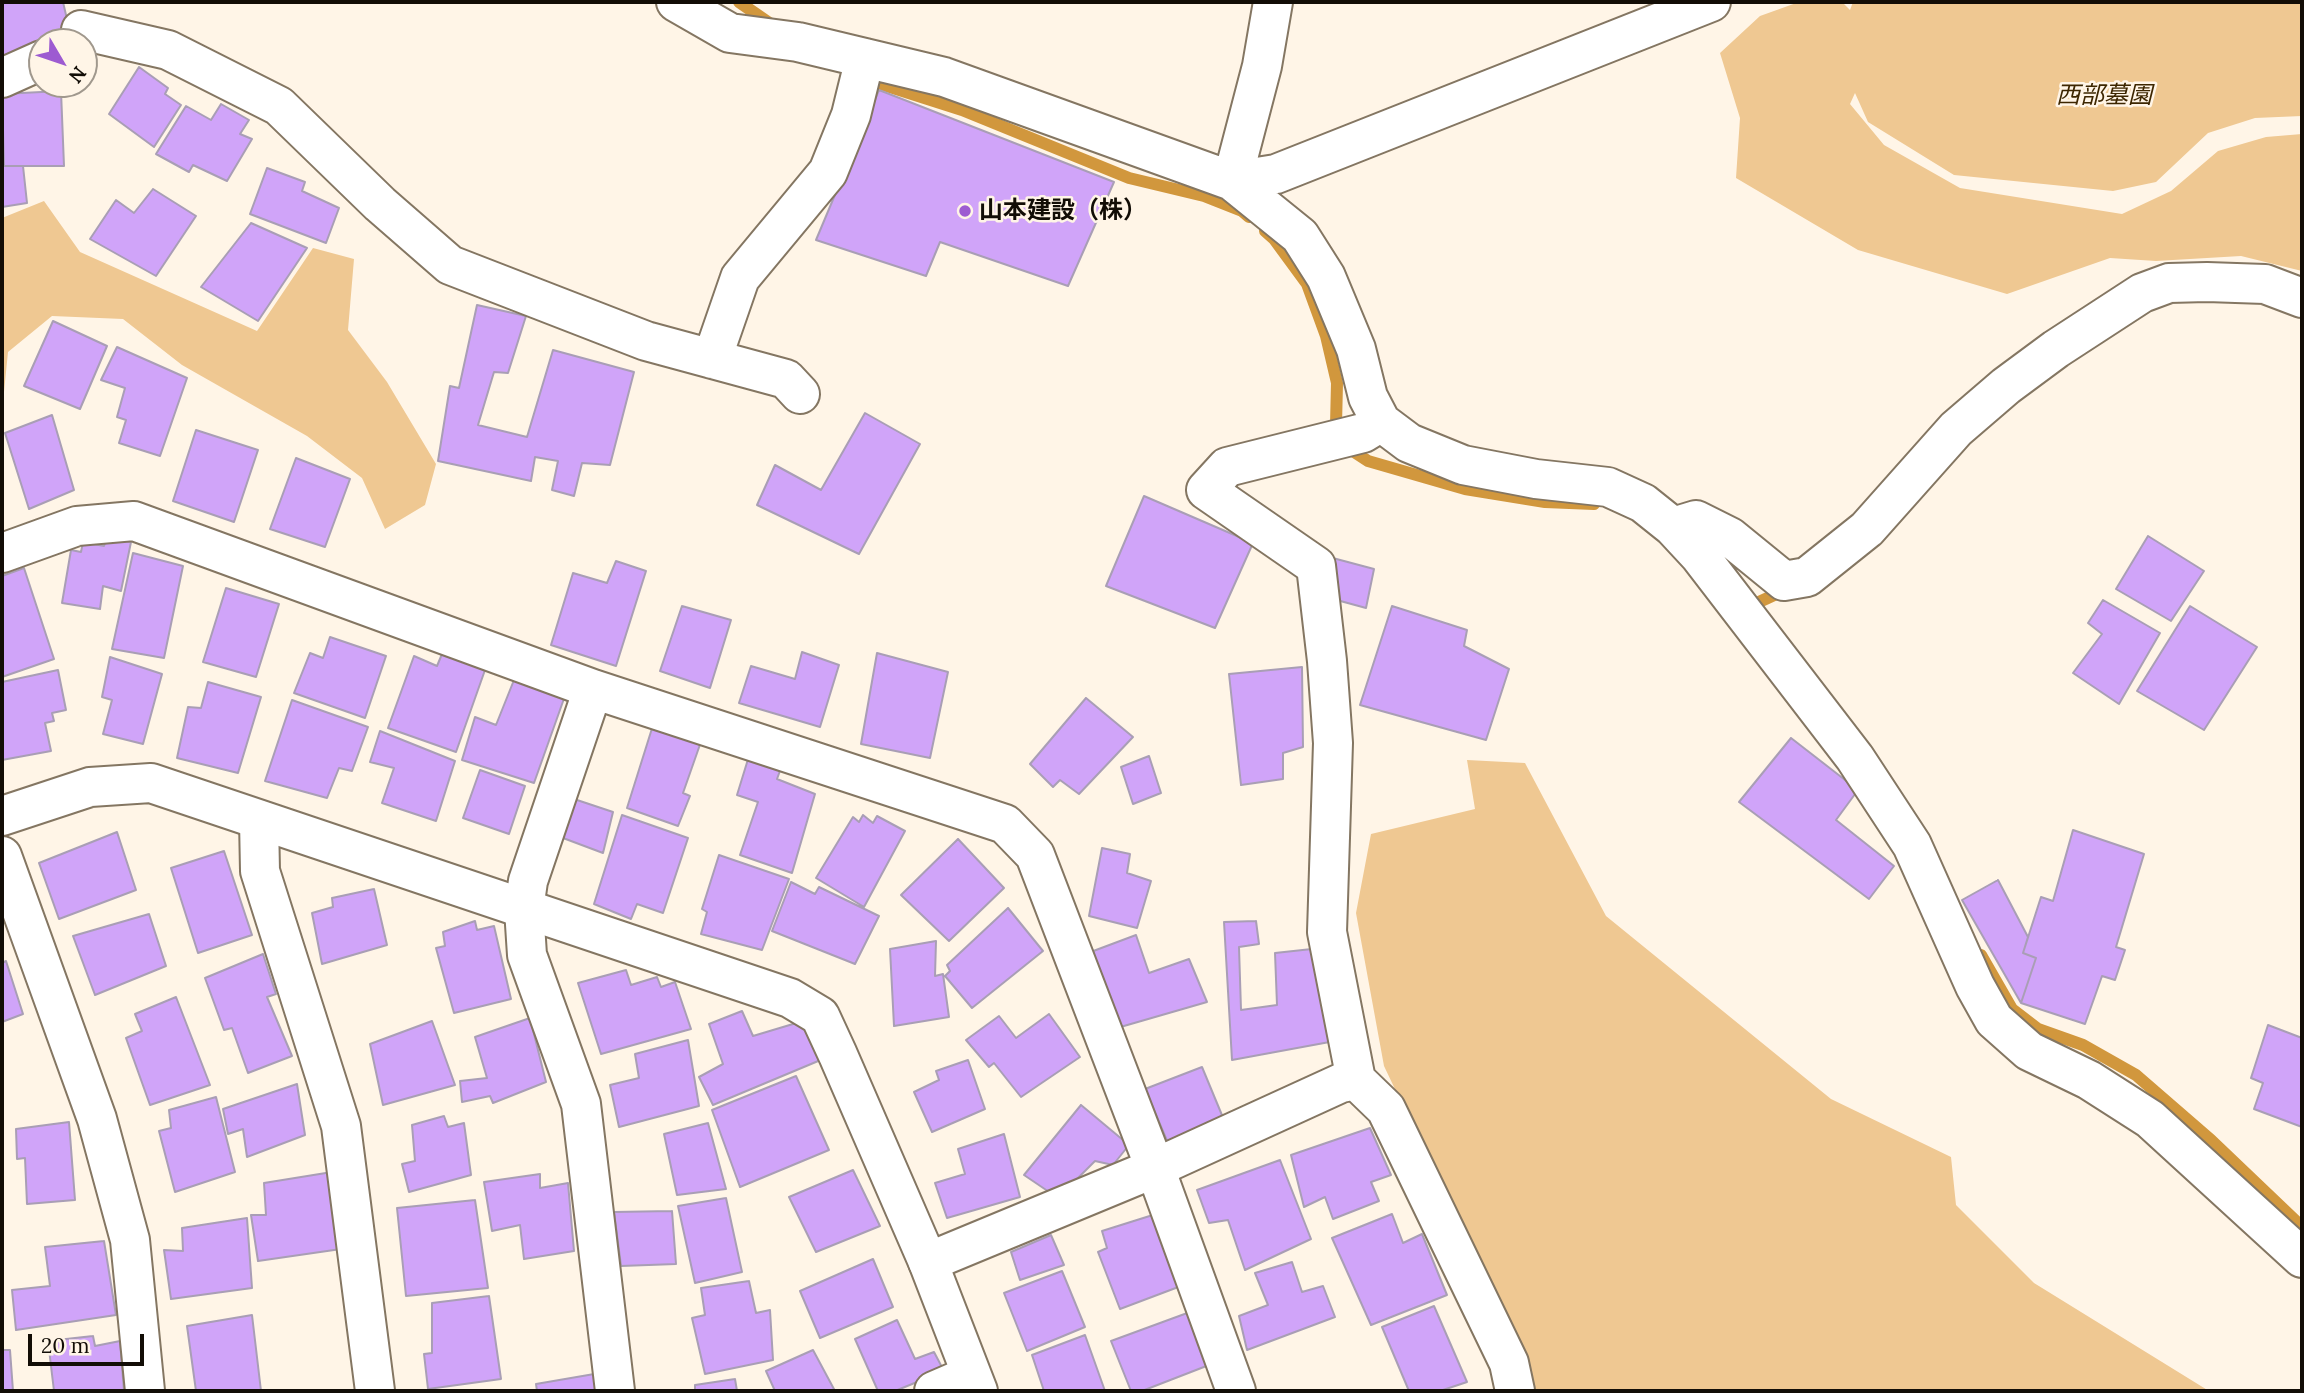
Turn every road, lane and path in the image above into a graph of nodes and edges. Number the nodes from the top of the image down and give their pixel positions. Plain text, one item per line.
1 (676, 2) edge
2 (1273, 2) edge
3 (1711, 2) edge
4 (81, 24) edge
5 (865, 58) junction
6 (28, 66) edge
7 (2, 78) edge
8 (1232, 181) junction
9 (2302, 298) edge
10 (712, 359) junction
11 (800, 394) dead end
12 (1381, 422) junction
13 (1674, 527) junction
14 (2, 553) edge
15 (593, 689) junction
16 (2, 816) edge
17 (259, 820) junction
18 (2, 856) edge
19 (524, 909) junction
20 (1356, 1080) junction
21 (1155, 1168) junction
22 (2302, 1258) edge
23 (928, 1262) junction
24 (974, 1383) edge
25 (145, 1391) edge
26 (375, 1391) edge
27 (615, 1391) edge
28 (934, 1391) edge
29 (1237, 1391) edge
30 (1516, 1391) edge

1 - 5 street
2 - 8 street
3 - 8 street
4 - 10 street
5 - 8 street
5 - 10 street
6 - 7 street
8 - 12 street
9 - 13 street
10 - 11 street
12 - 13 street
12 - 20 street
13 - 22 street
14 - 15 street
15 - 19 street
15 - 21 street
16 - 17 street
17 - 19 street
17 - 26 street
18 - 25 street
19 - 23 street
19 - 27 street
20 - 21 street
20 - 30 street
21 - 23 street
21 - 29 street
23 - 24 street
24 - 28 street

